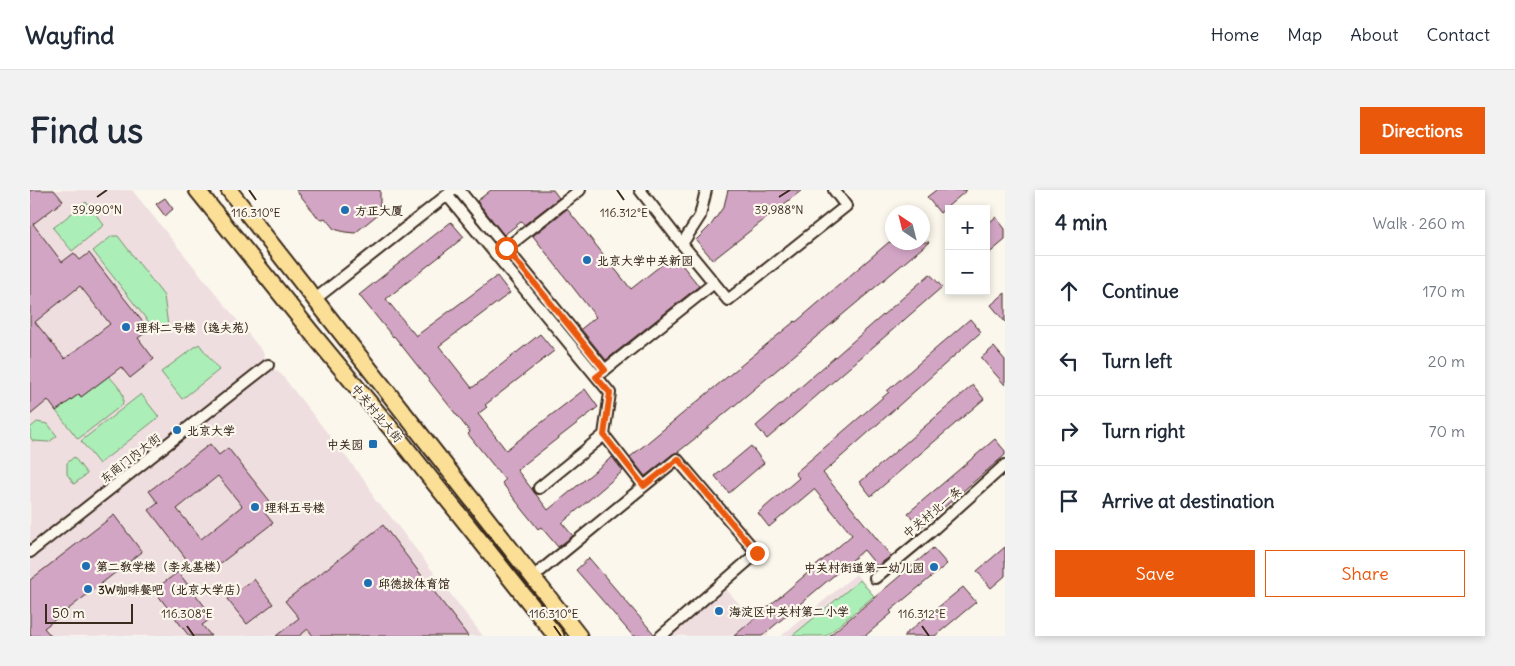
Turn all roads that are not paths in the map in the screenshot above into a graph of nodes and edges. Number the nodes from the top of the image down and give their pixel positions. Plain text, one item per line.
1 (198, 190) edge
2 (228, 190) edge
3 (460, 190) edge
4 (580, 190) edge
5 (640, 190) edge
6 (706, 190) edge
7 (834, 190) edge
8 (451, 192) edge
9 (682, 244) junction
10 (506, 248) junction
11 (714, 283) junction
12 (314, 300) junction
13 (268, 365) dead end
14 (605, 370) junction
15 (596, 377) junction
16 (604, 435) junction
17 (1005, 465) edge
18 (644, 486) junction
19 (539, 488) dead end
20 (30, 552) edge
21 (533, 577) junction
22 (875, 578) dead end
23 (556, 636) edge
24 (579, 636) edge
25 (660, 636) edge

1 - 23 main road, 中关村北大街
2 - 12 main road, 中关村北大街
3 - 10 street
4 - 10 street
5 - 9 street
6 - 9 street
7 - 11 street
8 - 12 street
8 - 15 street
9 - 11 street
10 - 14 street
11 - 14 street
12 - 21 main road, 中关村北大街
13 - 20 street, 东南门内大街
14 - 15 street
15 - 16 street
16 - 18 street
16 - 19 street
17 - 22 street, 中关村北一条
18 - 21 street
18 - 25 street
21 - 24 main road, 中关村北大街

